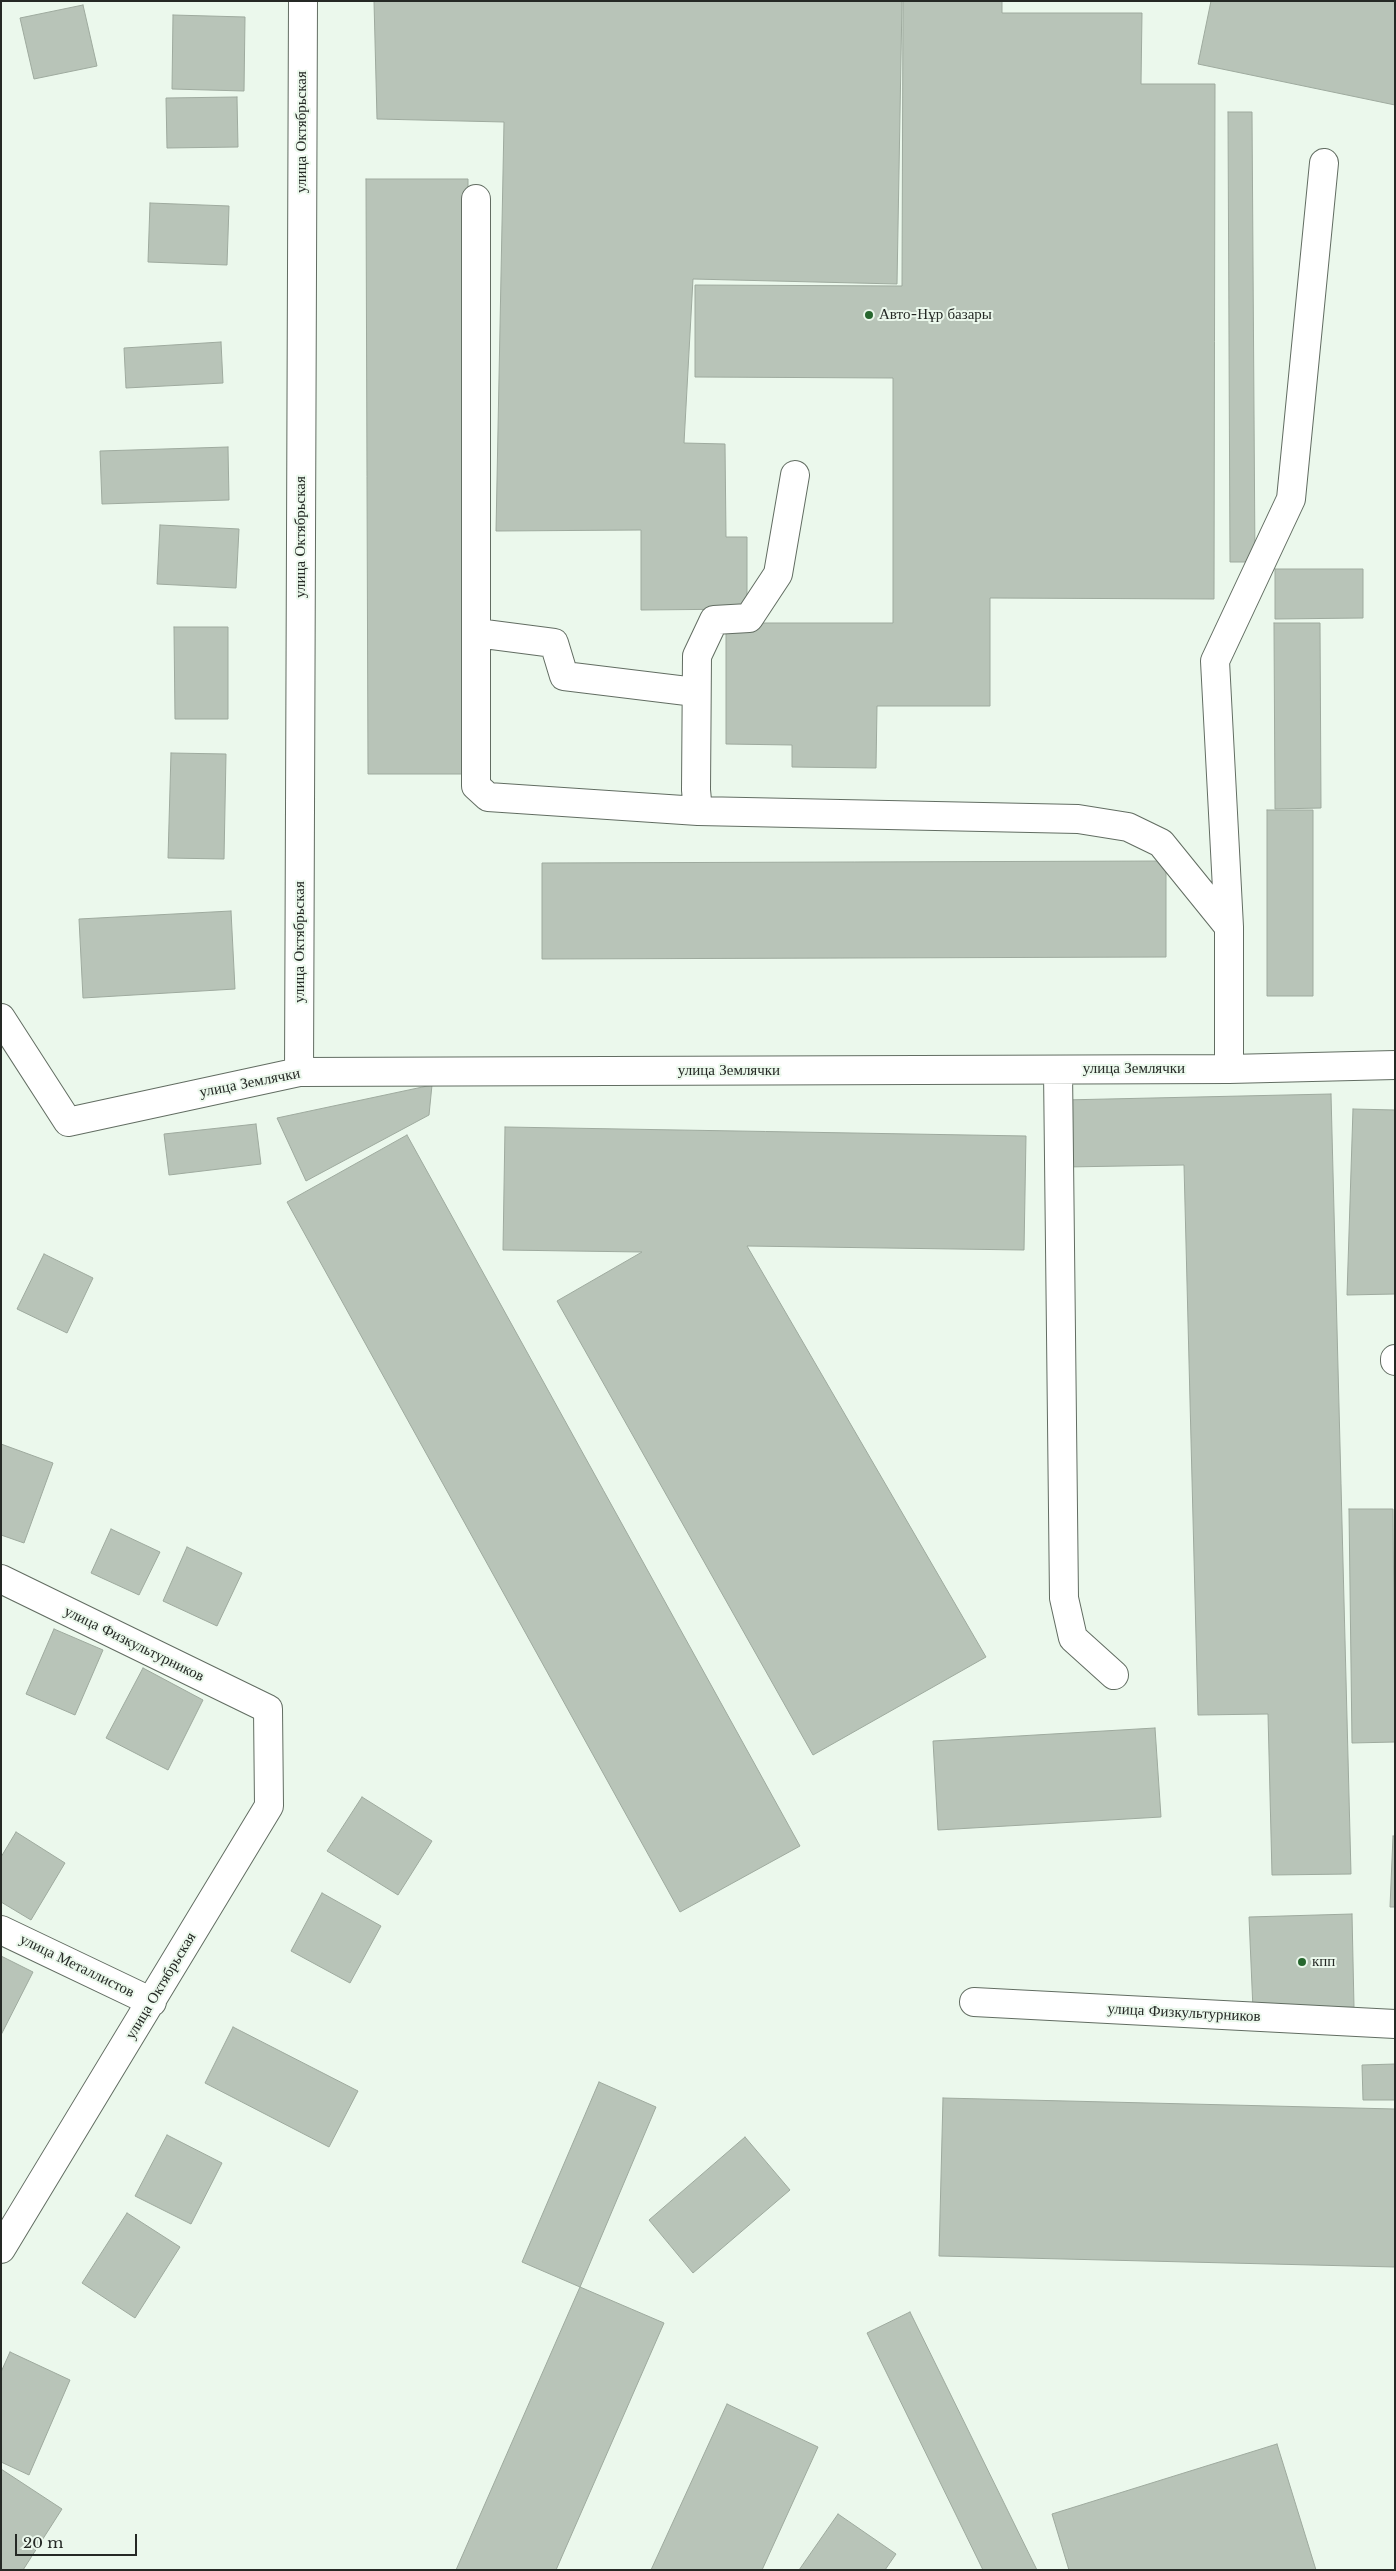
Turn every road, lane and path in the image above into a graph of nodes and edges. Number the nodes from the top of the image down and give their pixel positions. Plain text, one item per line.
1 (303, 1) edge
2 (1324, 164) dead end
3 (476, 199) dead end
4 (795, 475) dead end
5 (477, 633) junction
6 (695, 692) junction
7 (698, 811) junction
8 (1229, 927) junction
9 (1, 1018) edge
10 (1395, 1065) edge
11 (1229, 1069) junction
12 (1058, 1070) junction
13 (299, 1072) junction
14 (1, 1580) edge
15 (1114, 1675) dead end
16 (268, 1709) joint
17 (1, 1930) edge
18 (152, 2002) junction
19 (974, 2002) dead end
20 (1395, 2024) edge
21 (1, 2248) edge

1 - 13 street, улица Октябрьская
2 - 8 street
3 - 5 street
4 - 6 street
5 - 6 street
5 - 7 street
6 - 7 street
7 - 8 street
8 - 11 street
9 - 13 street, улица Землячки
10 - 11 street, улица Землячки
11 - 12 street, улица Землячки
12 - 13 street, улица Землячки
12 - 15 street
14 - 16 street, улица Физкультурников
16 - 18 street, улица Октябрьская
17 - 18 street, улица Металлистов
18 - 21 street, улица Октябрьская
19 - 20 street, улица Физкультурников

